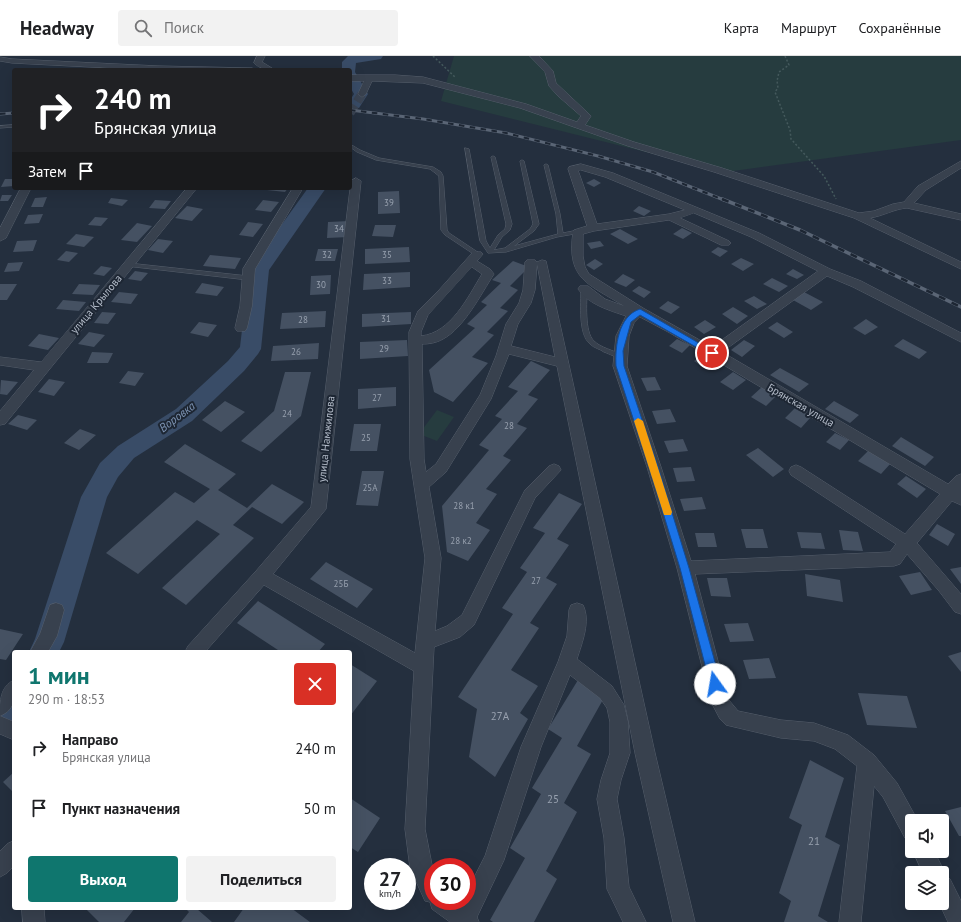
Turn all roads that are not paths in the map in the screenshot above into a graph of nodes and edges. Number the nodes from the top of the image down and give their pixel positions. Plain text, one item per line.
1 (148, 56) edge
2 (261, 56) edge
3 (534, 56) edge
4 (0, 59) edge
5 (159, 68) joint
6 (267, 68) edge
7 (352, 78) edge
8 (369, 78) junction
9 (362, 94) tunnel mouth
10 (580, 125) junction
11 (12, 126) edge
12 (0, 127) edge
13 (352, 146) edge
14 (467, 149) dead end
15 (493, 157) dead end
16 (522, 161) dead end
17 (961, 164) edge
18 (546, 165) dead end
19 (356, 181) dead end
20 (25, 190) edge
21 (190, 190) edge
22 (297, 190) edge
23 (907, 205) junction
24 (695, 210) junction
25 (858, 216) junction
26 (670, 217) junction
27 (961, 217) edge
28 (593, 228) junction
29 (578, 232) junction
30 (561, 234) junction
31 (0, 238) edge
32 (725, 243) dead end
33 (506, 250) junction
34 (479, 256) junction
35 (128, 265) junction
36 (961, 266) edge
37 (826, 271) junction
38 (248, 278) junction
39 (584, 289) joint
40 (637, 313) junction
41 (241, 328) dead end
42 (961, 338) edge
43 (414, 341) junction
44 (504, 348) junction
45 (712, 353) junction
46 (620, 356) junction
47 (0, 362) edge
48 (562, 363) junction
49 (43, 367) junction
50 (0, 420) edge
51 (554, 470) dead end
52 (796, 471) dead end
53 (961, 480) edge
54 (421, 485) junction
55 (955, 495) edge
56 (907, 543) junction
57 (684, 568) junction
58 (262, 576) junction
59 (961, 607) edge
60 (56, 610) dead end
61 (577, 610) dead end
62 (425, 642) junction
63 (40, 650) edge
64 (196, 650) edge
65 (568, 662) junction
66 (423, 667) junction
67 (12, 692) edge
68 (0, 708) edge
69 (0, 725) edge
70 (12, 730) edge
71 (867, 762) junction
72 (905, 818) edge
73 (12, 853) edge
74 (0, 866) edge
75 (424, 874) edge
76 (949, 901) edge
77 (33, 910) edge
78 (452, 910) edge
79 (466, 920) edge
80 (34, 922) edge
81 (635, 922) edge
82 (684, 922) edge
83 (850, 922) edge
84 (960, 922) edge

1 - 5 street
2 - 6 street
3 - 10 street
4 - 5 street
7 - 8 street
8 - 9 street
8 - 10 street
10 - 25 street
11 - 12 lane
13 - 34 lane
14 - 34 lane
15 - 34 lane
16 - 33 lane
17 - 23 street
18 - 30 lane
19 - 58 street, улица Намжилова
20 - 31 street
21 - 35 street, улица Крылова
22 - 38 street
23 - 25 street
23 - 27 street
24 - 26 street
24 - 28 street
24 - 37 street
25 - 36 street
26 - 28 street
26 - 32 street
28 - 29 street
29 - 30 lane
29 - 40 street
30 - 33 lane
33 - 34 lane
34 - 43 street
34 - 43 street
35 - 38 lane
35 - 49 street, улица Крылова
37 - 42 street
37 - 45 street
38 - 41 street
39 - 40 street
39 - 46 lane
40 - 45 street, Брянская улица
40 - 46 street
43 - 54 street
44 - 48 street
44 - 48 street
44 - 54 street
45 - 55 street, Брянская улица
46 - 57 street
47 - 49 street
48 - 82 street
49 - 50 street, улица Крылова
51 - 62 street
52 - 56 street
53 - 55 street
54 - 62 street
55 - 56 street
56 - 57 street
56 - 59 street
57 - 71 street
58 - 64 street, улица Намжилова
58 - 66 street
60 - 63 street
61 - 65 street
62 - 66 street
65 - 79 street
65 - 81 street
66 - 75 street
67 - 68 street
69 - 70 street
71 - 72 street
71 - 83 street
73 - 74 street
76 - 84 street
77 - 80 street
78 - 79 street

